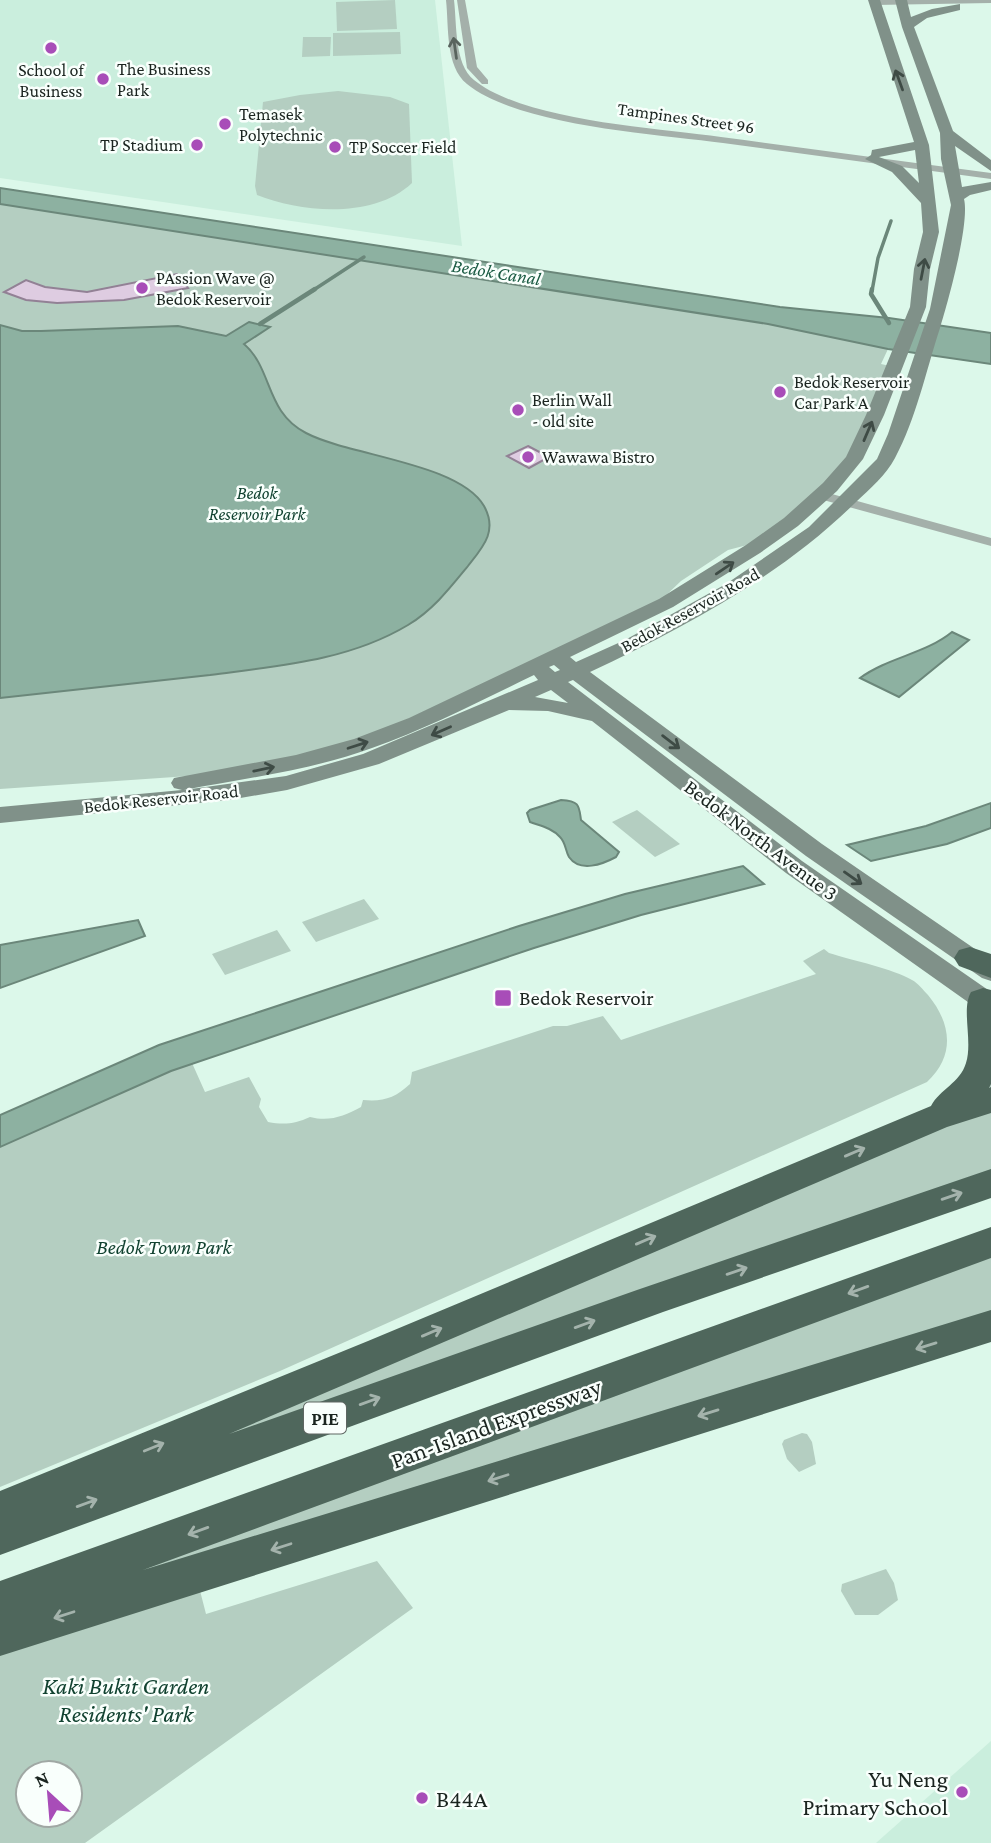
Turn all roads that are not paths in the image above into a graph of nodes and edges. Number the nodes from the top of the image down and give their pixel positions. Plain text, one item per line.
1 (450, 0) edge
2 (461, 0) edge
3 (934, 1) edge
4 (991, 2) edge
5 (875, 3) edge
6 (901, 3) edge
7 (956, 7) junction
8 (908, 27) junction
9 (947, 133) junction
10 (874, 156) junction
11 (924, 157) junction
12 (950, 167) junction
13 (991, 168) edge
14 (991, 177) edge
15 (991, 186) edge
16 (957, 197) junction
17 (929, 203) junction
18 (825, 491) junction
19 (851, 499) junction
20 (991, 530) edge
21 (991, 542) edge
22 (632, 644) junction
23 (557, 658) junction
24 (575, 671) junction
25 (545, 674) junction
26 (501, 705) junction
27 (611, 711) junction
28 (6, 807) edge
29 (985, 981) edge
30 (991, 1100) edge
31 (935, 1118) junction
32 (991, 1183) edge
33 (991, 1242) edge
34 (991, 1326) edge
35 (0, 1510) edge
36 (0, 1535) edge
37 (0, 1602) edge
38 (0, 1635) edge

10 -> 1 street, Tampines Street 96
2 - 10 street, Tampines Street 96
3 - 4 street
3 - 6 street
4 - 7 street
5 - 6 street
11 -> 5 main road, Bedok Reservoir Road
6 - 7 street
6 - 8 main road, Bedok Reservoir Road
7 - 8 main road
8 - 9 main road, Bedok Reservoir Road
9 - 12 main road, Bedok Reservoir Road
9 - 13 main road
10 - 11 main road
10 - 11 street, Tampines Street 96
10 - 17 main road
11 - 12 street, Tampines Street 96
11 - 17 main road, Bedok Reservoir Road
12 - 13 street, Tampines Street 96
12 - 14 street, Tampines Street 96
12 - 16 main road, Bedok Reservoir Road
15 - 16 main road
16 - 19 main road, Bedok Reservoir Road
18 -> 17 main road, Bedok Reservoir Road
18 - 19 street
23 -> 18 main road, Bedok Reservoir Road
19 - 20 street
19 - 21 street
19 - 22 main road, Bedok Reservoir Road
22 - 24 main road, Bedok Reservoir Road
22 - 27 main road
23 - 24 main road, Bedok North Avenue 3
23 - 25 main road, Bedok Reservoir Road
24 - 25 main road, Bedok Reservoir Road
24 - 27 main road, Bedok North Avenue 3
25 - 26 main road, Bedok Reservoir Road
25 - 27 main road, Bedok North Avenue 3
28 -> 25 main road, Bedok Reservoir Road
26 - 27 main road
26 -> 28 main road, Bedok Reservoir Road
27 -> 29 main road, Bedok North Avenue 3
27 - 29 main road, Bedok North Avenue 3
29 - 31 highway
30 - 31 highway
35 -> 31 highway
36 -> 32 highway, PIE
33 -> 37 highway, Pan-Island Expressway
34 -> 38 highway

